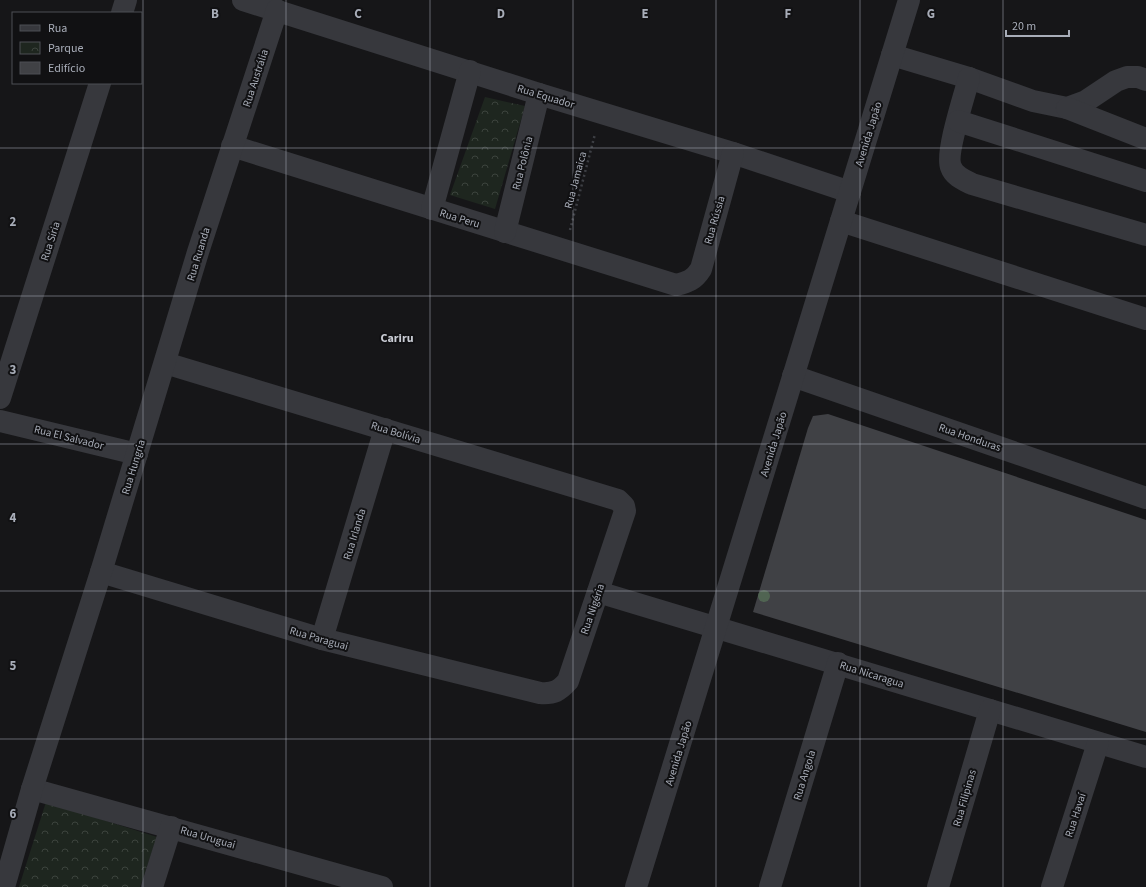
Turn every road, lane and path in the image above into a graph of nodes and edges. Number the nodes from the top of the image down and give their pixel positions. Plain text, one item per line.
1 (126, 0) edge
2 (243, 0) edge
3 (909, 0) edge
4 (277, 10) junction
5 (122, 12) edge
6 (892, 55) junction
7 (470, 72) junction
8 (969, 78) junction
9 (1146, 80) edge
10 (100, 84) edge
11 (539, 94) junction
12 (1067, 108) junction
13 (601, 112) junction
14 (958, 121) junction
15 (1146, 139) edge
16 (232, 146) junction
17 (733, 152) junction
18 (1146, 181) edge
19 (850, 192) junction
20 (432, 209) junction
21 (841, 221) junction
22 (505, 232) junction
23 (1146, 235) edge
24 (565, 251) junction
25 (688, 282) joint
26 (1146, 319) edge
27 (166, 363) junction
28 (793, 376) junction
29 (0, 398) edge
30 (0, 421) edge
31 (386, 429) junction
32 (137, 454) junction
33 (1146, 498) edge
34 (624, 506) joint
35 (101, 572) junction
36 (598, 592) junction
37 (716, 628) junction
38 (322, 639) junction
39 (838, 663) junction
40 (540, 693) joint
41 (990, 710) junction
42 (1098, 743) junction
43 (1146, 757) edge
44 (32, 789) junction
45 (171, 827) junction
46 (379, 886) edge
47 (4, 887) edge
48 (152, 887) edge
49 (636, 887) edge
50 (770, 887) edge
51 (938, 887) edge
52 (1052, 887) edge

1 - 5 street
2 - 4 street, Rua Equador
3 - 6 street, Avenida Japão
4 - 7 street, Rua Equador
4 - 16 street, Rua Austrália
6 - 8 street
6 - 19 street, Avenida Japão
7 - 11 street, Rua Equador
7 - 20 street
8 - 12 street
8 - 14 street
9 - 12 street
10 - 29 street, Rua Síria
11 - 13 street, Rua Equador
11 - 22 street, Rua Polônia
12 - 15 street
13 - 17 street, Rua Equador
13 - 24 path, Rua Jamaica
14 - 18 street
14 - 23 street
16 - 20 street, Rua Peru
16 - 27 street, Rua Ruanda
17 - 19 street, Rua Equador
17 - 25 street, Rua Rússia
19 - 21 street, Avenida Japão
20 - 22 street, Rua Peru
21 - 26 street
21 - 28 street, Avenida Japão
22 - 24 street, Rua Peru
24 - 25 street, Rua Peru
27 - 31 street, Rua Bolívia
27 - 32 street, Rua Hungria
28 - 33 street, Rua Honduras
28 - 37 street, Avenida Japão
30 - 32 street, Rua El Salvador
31 - 34 street, Rua Bolívia
31 - 38 street, Rua Irlanda
32 - 35 street, Rua Hungria
34 - 36 street, Rua Nigéria
35 - 38 street, Rua Paraguai
35 - 44 street, Rua Hungria
36 - 37 street, Rua Nicaragua
36 - 40 street, Rua Nigéria
37 - 39 street, Rua Nicaragua
37 - 49 street, Avenida Japão
38 - 40 street, Rua Paraguai
39 - 41 street, Rua Nicaragua
39 - 50 street, Rua Angola
41 - 42 street, Rua Nicaragua
41 - 51 street, Rua Filipinas
42 - 43 street, Rua Nicaragua
42 - 52 street, Rua Havaí
44 - 45 street, Rua Uruguai
44 - 47 street, Rua Hungria
45 - 46 street, Rua Uruguai
45 - 48 street

